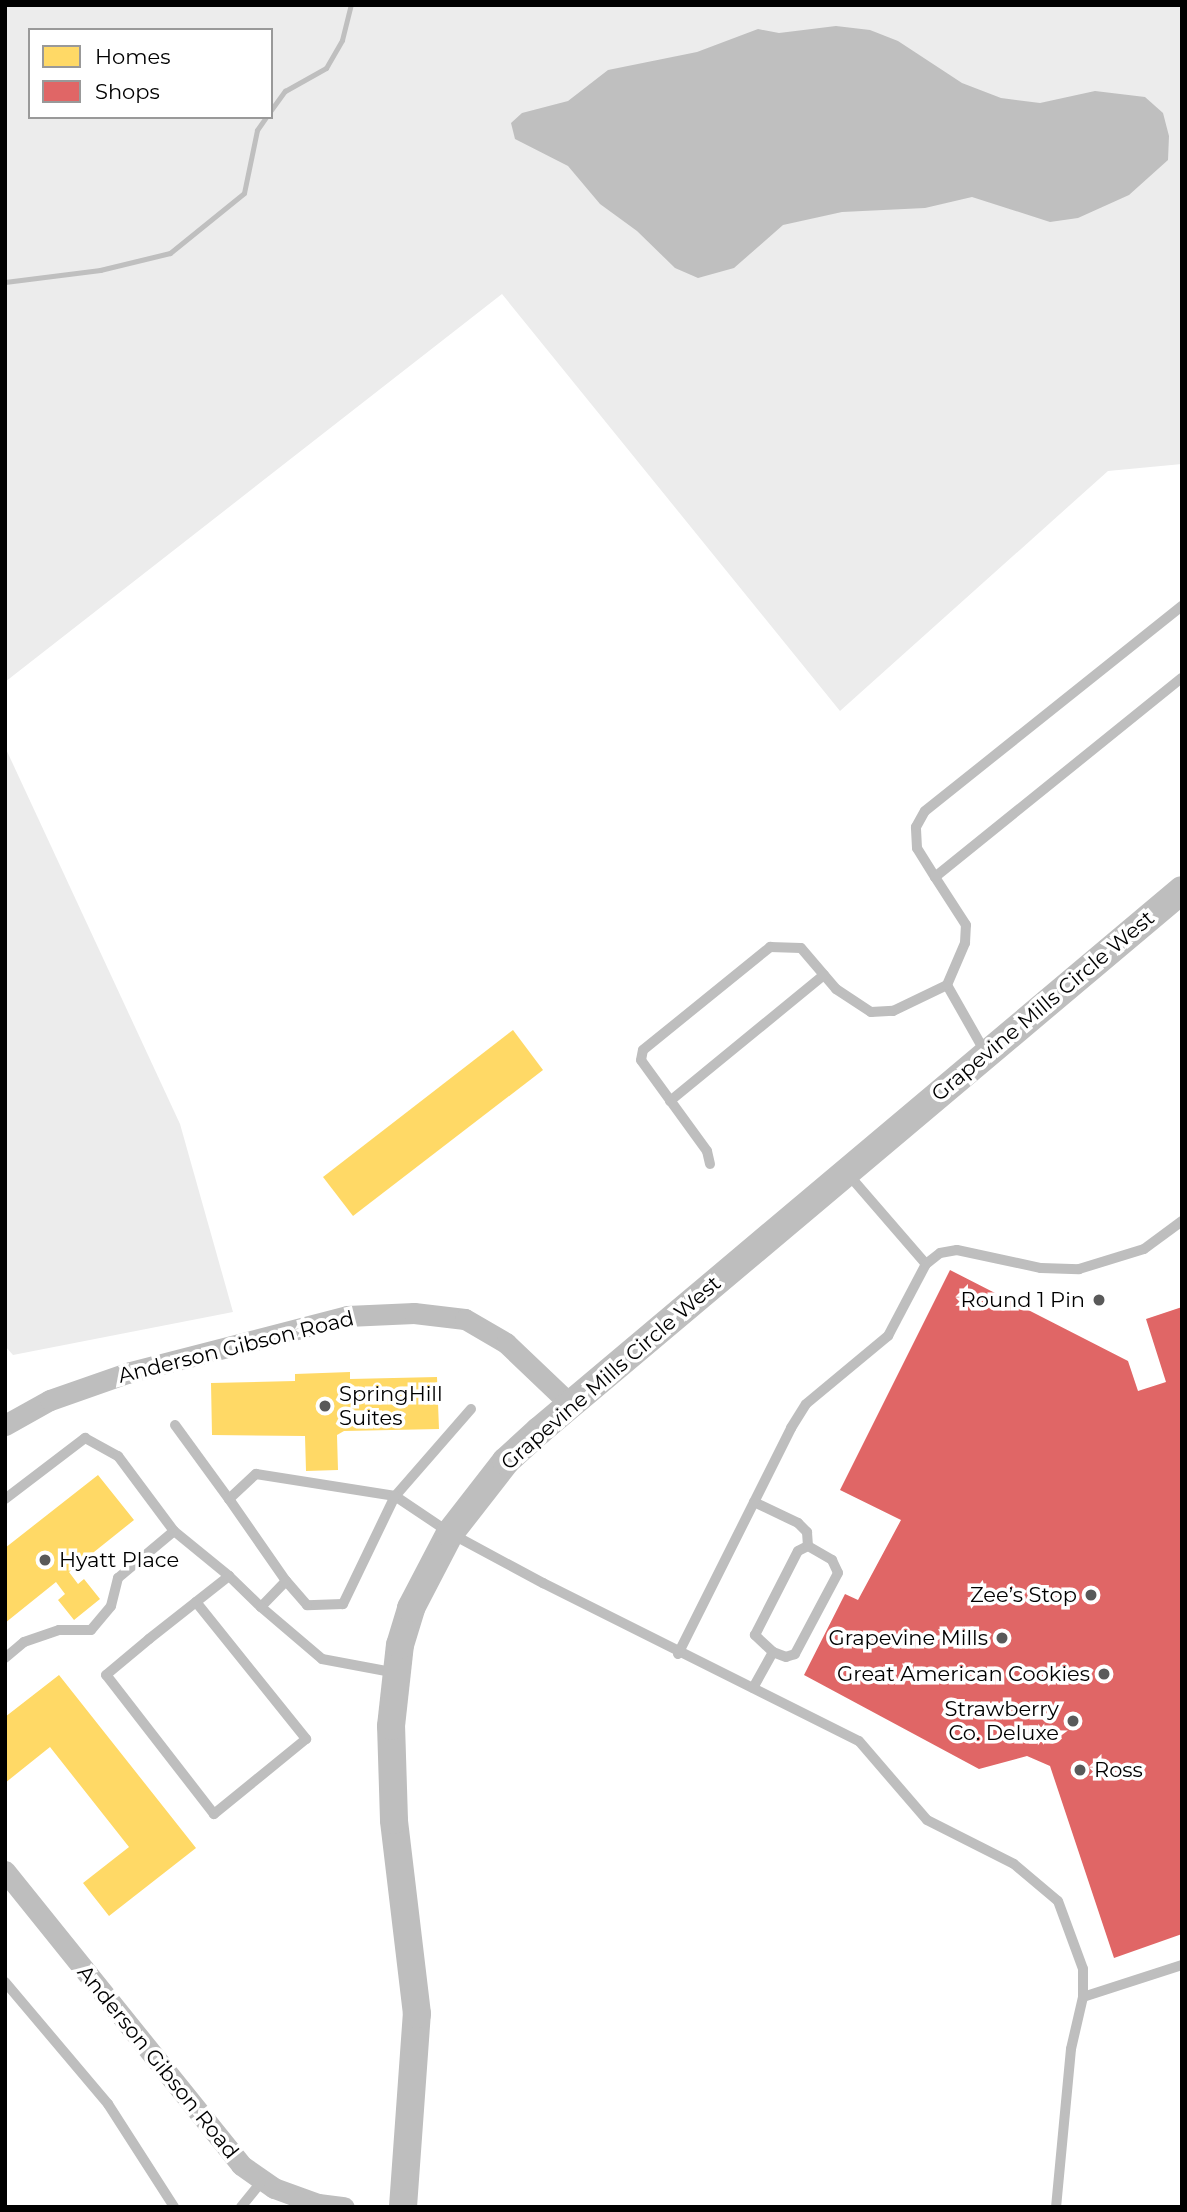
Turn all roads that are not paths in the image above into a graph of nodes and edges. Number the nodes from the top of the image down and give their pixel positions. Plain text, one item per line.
1 (1182, 606) edge
2 (1182, 678) edge
3 (935, 877) junction
4 (1182, 890) edge
5 (824, 975) junction
6 (947, 985) junction
7 (986, 1054) junction
8 (670, 1101) junction
9 (710, 1164) dead end
10 (846, 1172) junction
11 (1182, 1221) edge
12 (926, 1264) junction
13 (571, 1405) junction
14 (471, 1409) dead end
15 (5, 1424) edge
16 (175, 1425) dead end
17 (395, 1496) junction
18 (5, 1499) edge
19 (229, 1499) junction
20 (754, 1502) junction
21 (174, 1531) junction
22 (450, 1533) junction
23 (808, 1546) junction
24 (229, 1576) junction
25 (286, 1581) junction
26 (196, 1602) junction
27 (261, 1607) junction
28 (773, 1652) junction
29 (678, 1654) junction
30 (5, 1658) edge
31 (397, 1673) junction
32 (753, 1688) junction
33 (7, 1877) edge
34 (1182, 1965) edge
35 (5, 1982) edge
36 (1083, 1997) junction
37 (263, 2180) junction
38 (174, 2207) edge
39 (241, 2207) edge
40 (344, 2207) edge
41 (403, 2207) edge
42 (1056, 2207) edge

1 - 3 lane
2 - 3 lane
3 - 6 lane
4 - 7 street, Grapevine Mills Circle West
5 - 6 lane
5 - 8 lane
5 - 8 lane
6 - 7 lane
7 - 10 street, Grapevine Mills Circle West
8 - 9 lane
10 - 12 lane
10 - 13 street, Grapevine Mills Circle West
11 - 12 lane
12 - 20 lane
13 - 15 street, Anderson Gibson Road
13 - 22 street, Grapevine Mills Circle West
14 - 17 lane
16 - 19 lane
17 - 19 lane
17 - 22 lane
17 - 25 lane
18 - 21 lane
19 - 25 lane
20 - 23 lane
20 - 29 lane
21 - 24 lane
21 - 30 lane
22 - 29 lane
22 - 31 street, Grapevine Mills Circle West
23 - 28 lane
23 - 28 lane
24 - 26 lane
24 - 27 lane
25 - 27 lane
26 - 26 lane
27 - 31 lane
28 - 32 lane
29 - 32 lane
31 - 41 street, Grapevine Mills Circle West
32 - 36 lane
33 - 37 street, Anderson Gibson Road
34 - 36 lane
35 - 38 lane
36 - 42 lane
37 - 39 lane
37 - 40 street, Anderson Gibson Road

